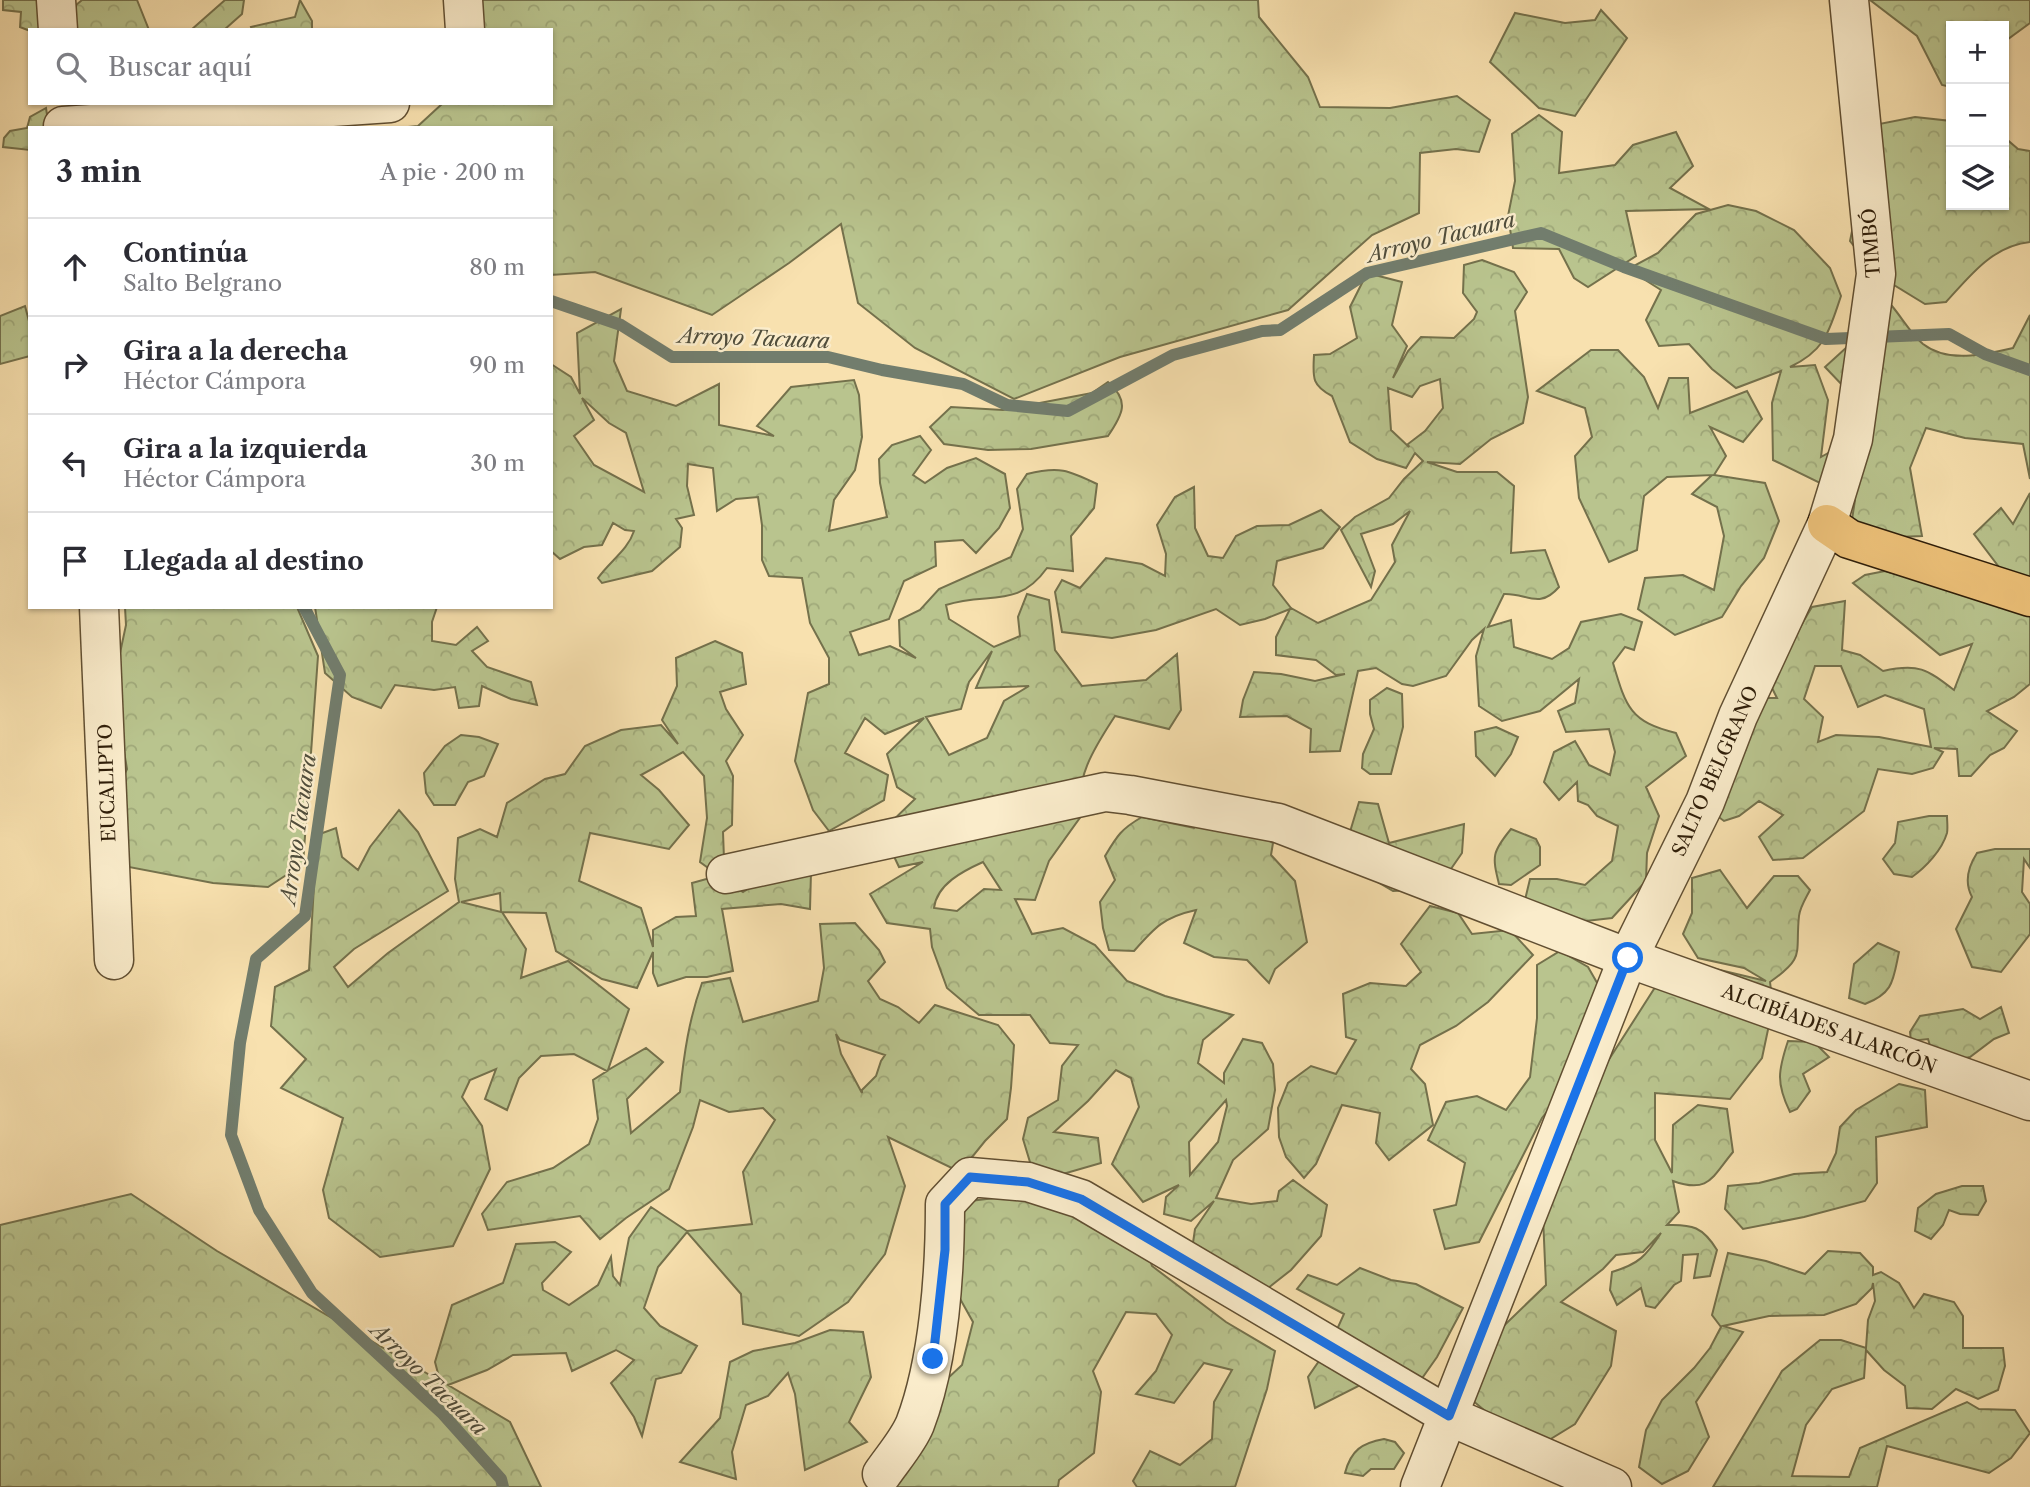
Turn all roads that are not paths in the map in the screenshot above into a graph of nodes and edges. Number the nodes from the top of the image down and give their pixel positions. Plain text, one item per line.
1 (56, 0) edge
2 (463, 0) edge
3 (1849, 0) edge
4 (58, 28) edge
5 (465, 28) edge
6 (349, 105) edge
7 (63, 119) edge
8 (1827, 524) junction
9 (2030, 597) edge
10 (99, 609) edge
11 (726, 874) dead end
12 (1628, 958) junction
13 (114, 960) dead end
14 (2030, 1101) edge
15 (1449, 1416) junction
16 (882, 1474) dead end
17 (1420, 1487) edge
18 (1612, 1487) edge

1 - 4 street
2 - 5 street
3 - 8 street, TIMBÓ
6 - 7 street
8 - 9 main road
8 - 12 street, SALTO BELGRANO
10 - 13 street, EUCALIPTO
11 - 12 street, ALCIBÍADES ALARCÓN
12 - 14 street, ALCIBÍADES ALARCÓN
12 - 15 street, SALTO BELGRANO
15 - 16 street
15 - 17 street, SALTO BELGRANO
15 - 18 street

